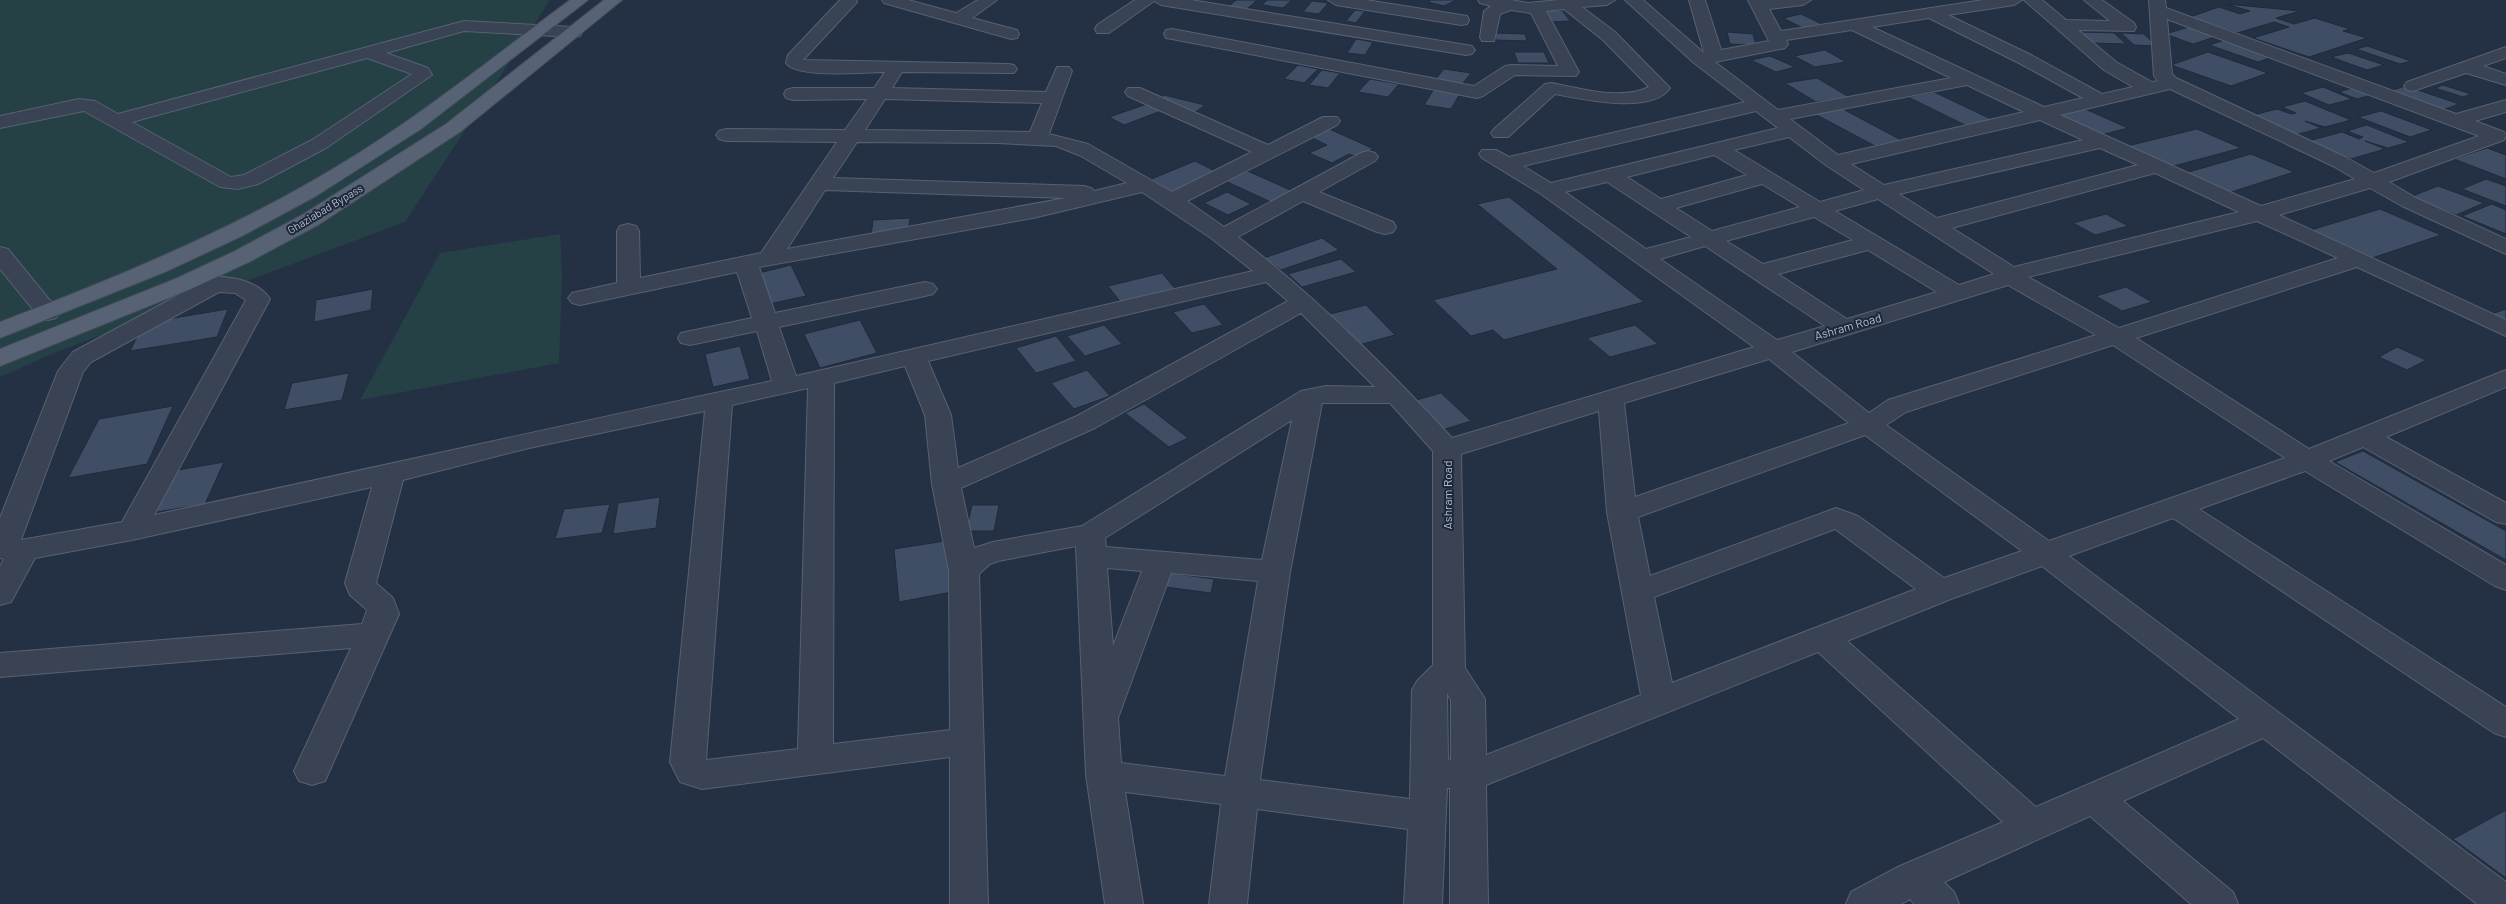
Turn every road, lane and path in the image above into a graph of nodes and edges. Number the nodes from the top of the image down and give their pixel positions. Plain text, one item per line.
1 (580, 0) edge
2 (614, 0) edge
3 (890, 0) edge
4 (989, 0) edge
5 (1146, 0) edge
6 (1161, 0) edge
7 (1336, 0) edge
8 (1486, 0) edge
9 (1607, 0) edge
10 (1633, 0) edge
11 (1697, 0) edge
12 (1803, 0) edge
13 (2014, 0) edge
14 (2032, 0) edge
15 (2092, 0) edge
16 (855, 1) edge
17 (1979, 2) edge
18 (1757, 3) edge
19 (1568, 4) junction
20 (1399, 5) edge
21 (1509, 5) junction
22 (2157, 5) edge
23 (1536, 7) junction
24 (1931, 13) junction
25 (958, 19) junction
26 (1461, 20) dead end
27 (1853, 24) junction
28 (2062, 26) junction
29 (1103, 29) dead end
30 (540, 30) junction
31 (574, 32) junction
32 (1012, 34) dead end
33 (1172, 34) dead end
34 (1488, 37) dead end
35 (1775, 37) junction
36 (1466, 50) dead end
37 (2506, 52) edge
38 (371, 53) junction
39 (1707, 58) junction
40 (892, 67) junction
41 (2467, 67) junction
42 (1008, 69) dead end
43 (1063, 71) dead end
44 (1570, 72) junction
45 (1967, 80) junction
46 (2506, 80) edge
47 (2161, 82) junction
48 (2413, 86) dead end
49 (1551, 88) junction
50 (1661, 88) junction
51 (1134, 92) dead end
52 (880, 93) junction
53 (793, 94) dead end
54 (1053, 98) junction
55 (2098, 99) junction
56 (2506, 106) edge
57 (2038, 113) junction
58 (1777, 117) junction
59 (1702, 118) junction
60 (118, 120) junction
61 (2458, 120) junction
62 (1330, 121) dead end
63 (0, 122) edge
64 (726, 135) dead end
65 (849, 136) junction
66 (1037, 139) junction
67 (2098, 142) junction
68 (1718, 149) junction
69 (1499, 150) junction
70 (1268, 152) junction
71 (1368, 157) dead end
72 (1834, 162) junction
73 (2155, 167) junction
74 (1611, 175) junction
75 (1765, 177) junction
76 (2372, 181) junction
77 (820, 184) junction
78 (1146, 185) junction
79 (1548, 190) junction
80 (1881, 192) junction
81 (1302, 193) junction
82 (1106, 195) junction
83 (1173, 200) junction
84 (1658, 206) junction
85 (1818, 209) junction
86 (2258, 214) junction
87 (1934, 226) junction
88 (1385, 227) dead end
89 (628, 231) dead end
90 (1223, 236) junction
91 (1709, 239) junction
92 (1872, 242) junction
93 (2504, 245) edge
94 (0, 254) edge
95 (1641, 257) junction
96 (2360, 258) junction
97 (758, 261) junction
98 (1760, 272) junction
99 (1272, 274) junction
100 (2010, 276) junction
101 (183, 284) junction
102 (213, 286) junction
103 (629, 287) junction
104 (925, 289) dead end
105 (1957, 294) junction
106 (580, 298) dead end
107 (1304, 302) junction
108 (48, 313) junction
109 (766, 322) junction
110 (1845, 328) junction
111 (2506, 329) edge
112 (0, 332) edge
113 (2116, 336) junction
114 (690, 338) dead end
115 (1773, 349) junction
116 (914, 356) junction
117 (0, 358) edge
118 (821, 378) junction
119 (2506, 378) edge
120 (787, 386) junction
121 (1398, 395) junction
122 (1310, 396) junction
123 (719, 400) junction
124 (1610, 400) junction
125 (1868, 425) junction
126 (2366, 437) junction
127 (1447, 449) junction
128 (2307, 460) junction
129 (390, 474) junction
130 (946, 484) junction
131 (2176, 507) junction
132 (1622, 512) junction
133 (2506, 515) edge
134 (132, 530) junction
135 (1090, 545) junction
136 (24, 550) junction
137 (2047, 554) junction
138 (1160, 562) junction
139 (964, 571) junction
140 (1274, 572) junction
141 (2506, 579) edge
142 (1940, 591) junction
143 (1638, 592) junction
144 (0, 594) edge
145 (374, 635) junction
146 (1823, 638) junction
147 (0, 665) edge
148 (1449, 669) junction
149 (1659, 702) junction
150 (1101, 721) junction
151 (2265, 722) junction
152 (2506, 724) edge
153 (968, 741) junction
154 (815, 760) junction
155 (312, 771) dead end
156 (1430, 771) junction
157 (1104, 775) junction
158 (1468, 777) junction
159 (1241, 792) junction
160 (2095, 799) junction
161 (1428, 816) junction
162 (2032, 826) junction
163 (1914, 878) junction
164 (970, 904) edge
165 (1124, 904) edge
166 (1228, 904) edge
167 (1423, 904) edge
168 (1469, 904) edge
169 (1865, 904) edge
170 (1940, 904) edge
171 (2219, 904) edge
172 (2506, 904) edge

1 - 30 main road, Ghaziabad Bypass
2 - 31 main road, Ghaziabad Bypass
3 - 25 street
4 - 25 street
5 - 29 street
6 - 36 street
7 - 20 street
8 - 21 street
9 - 19 street
10 - 39 street
11 - 39 street
12 - 18 street
13 - 17 street
14 - 28 street
15 - 28 street
16 - 40 street
17 - 24 street
18 - 35 street
19 - 23 street
19 - 50 street
20 - 26 street
21 - 23 street
21 - 34 street
22 - 47 street
22 - 61 street
23 - 44 street
24 - 27 street
24 - 55 street
25 - 32 street
27 - 35 street
27 - 45 street
28 - 47 street
30 - 31 street
30 - 38 street
30 - 108 main road, Ghaziabad Bypass
31 - 101 main road, Ghaziabad Bypass
33 - 44 street
35 - 39 street
37 - 41 street
38 - 60 street
38 - 60 street
39 - 58 street
40 - 42 street
40 - 52 street
41 - 46 street
41 - 48 street
43 - 54 street
44 - 49 street
45 - 57 street
45 - 58 street
47 - 55 street
47 - 76 street
49 - 50 street
49 - 69 street
50 - 59 street
51 - 70 street
52 - 53 street
52 - 54 street
52 - 65 street
54 - 66 street
55 - 57 street
56 - 61 street
57 - 67 street
57 - 72 street
58 - 59 street
58 - 68 street
58 - 72 street
59 - 69 street
60 - 63 street
61 - 76 street, Ashram Road
62 - 70 street
64 - 65 street
65 - 66 street
65 - 77 street
66 - 78 street
67 - 73 street
67 - 80 street
68 - 74 street
68 - 75 street
69 - 79 street
70 - 83 street
71 - 81 street
72 - 80 street
73 - 86 street
73 - 87 street
74 - 79 street
74 - 84 street
75 - 84 street
75 - 85 street
76 - 86 street, Ashram Road
76 - 93 street
77 - 82 street
77 - 97 street
78 - 82 street
78 - 83 street
79 - 95 street
80 - 85 street
80 - 87 street
81 - 88 street
81 - 90 street
82 - 97 street
83 - 90 street
84 - 91 street
85 - 91 street
85 - 92 street
86 - 96 street
86 - 100 street, Ashram Road
87 - 100 street
89 - 103 street
90 - 99 street
91 - 95 street
91 - 98 street
92 - 98 street
92 - 105 street
94 - 108 street
95 - 115 street
96 - 111 street
96 - 113 street
97 - 103 street
97 - 109 street
98 - 110 street
99 - 107 street
99 - 116 street
100 - 105 street, Ashram Road
100 - 113 street
101 - 102 street
101 - 117 main road, Ghaziabad Bypass
102 - 134 street
102 - 136 street
103 - 106 street
104 - 109 street
105 - 110 street, Ashram Road
107 - 121 street
107 - 130 street
108 - 112 main road, Ghaziabad Bypass
109 - 114 street
109 - 120 street
110 - 115 street, Ashram Road
113 - 125 street
113 - 128 street
115 - 124 street, Ashram Road
115 - 125 street
116 - 118 street
116 - 130 street
118 - 120 street
118 - 154 street
119 - 126 street
120 - 123 street
121 - 122 street
121 - 127 street
122 - 135 street
122 - 140 street
123 - 129 street
123 - 154 street
124 - 127 street, Ashram Road
124 - 132 street
125 - 132 street
125 - 137 street
126 - 128 street
126 - 133 street
127 - 148 street, Ashram Road
128 - 131 street
128 - 141 street
129 - 134 street
129 - 145 street
130 - 139 street
131 - 137 street
131 - 152 street
132 - 143 street
134 - 136 street
135 - 138 street
135 - 139 street
135 - 150 street
136 - 144 street
137 - 142 street
137 - 151 street
138 - 140 street
138 - 150 street
139 - 153 street
140 - 159 street
142 - 143 street
142 - 146 street
143 - 149 street
145 - 147 street
145 - 155 street
146 - 149 street
146 - 162 street
148 - 156 street
148 - 158 street
149 - 158 street
150 - 157 street
151 - 160 street
151 - 172 street
153 - 154 street
153 - 164 street
156 - 158 street
156 - 161 street
157 - 159 street
157 - 165 street
158 - 168 street
159 - 161 street
159 - 166 street
160 - 162 street
160 - 171 street
161 - 167 street
162 - 163 street
163 - 169 street
163 - 170 street

